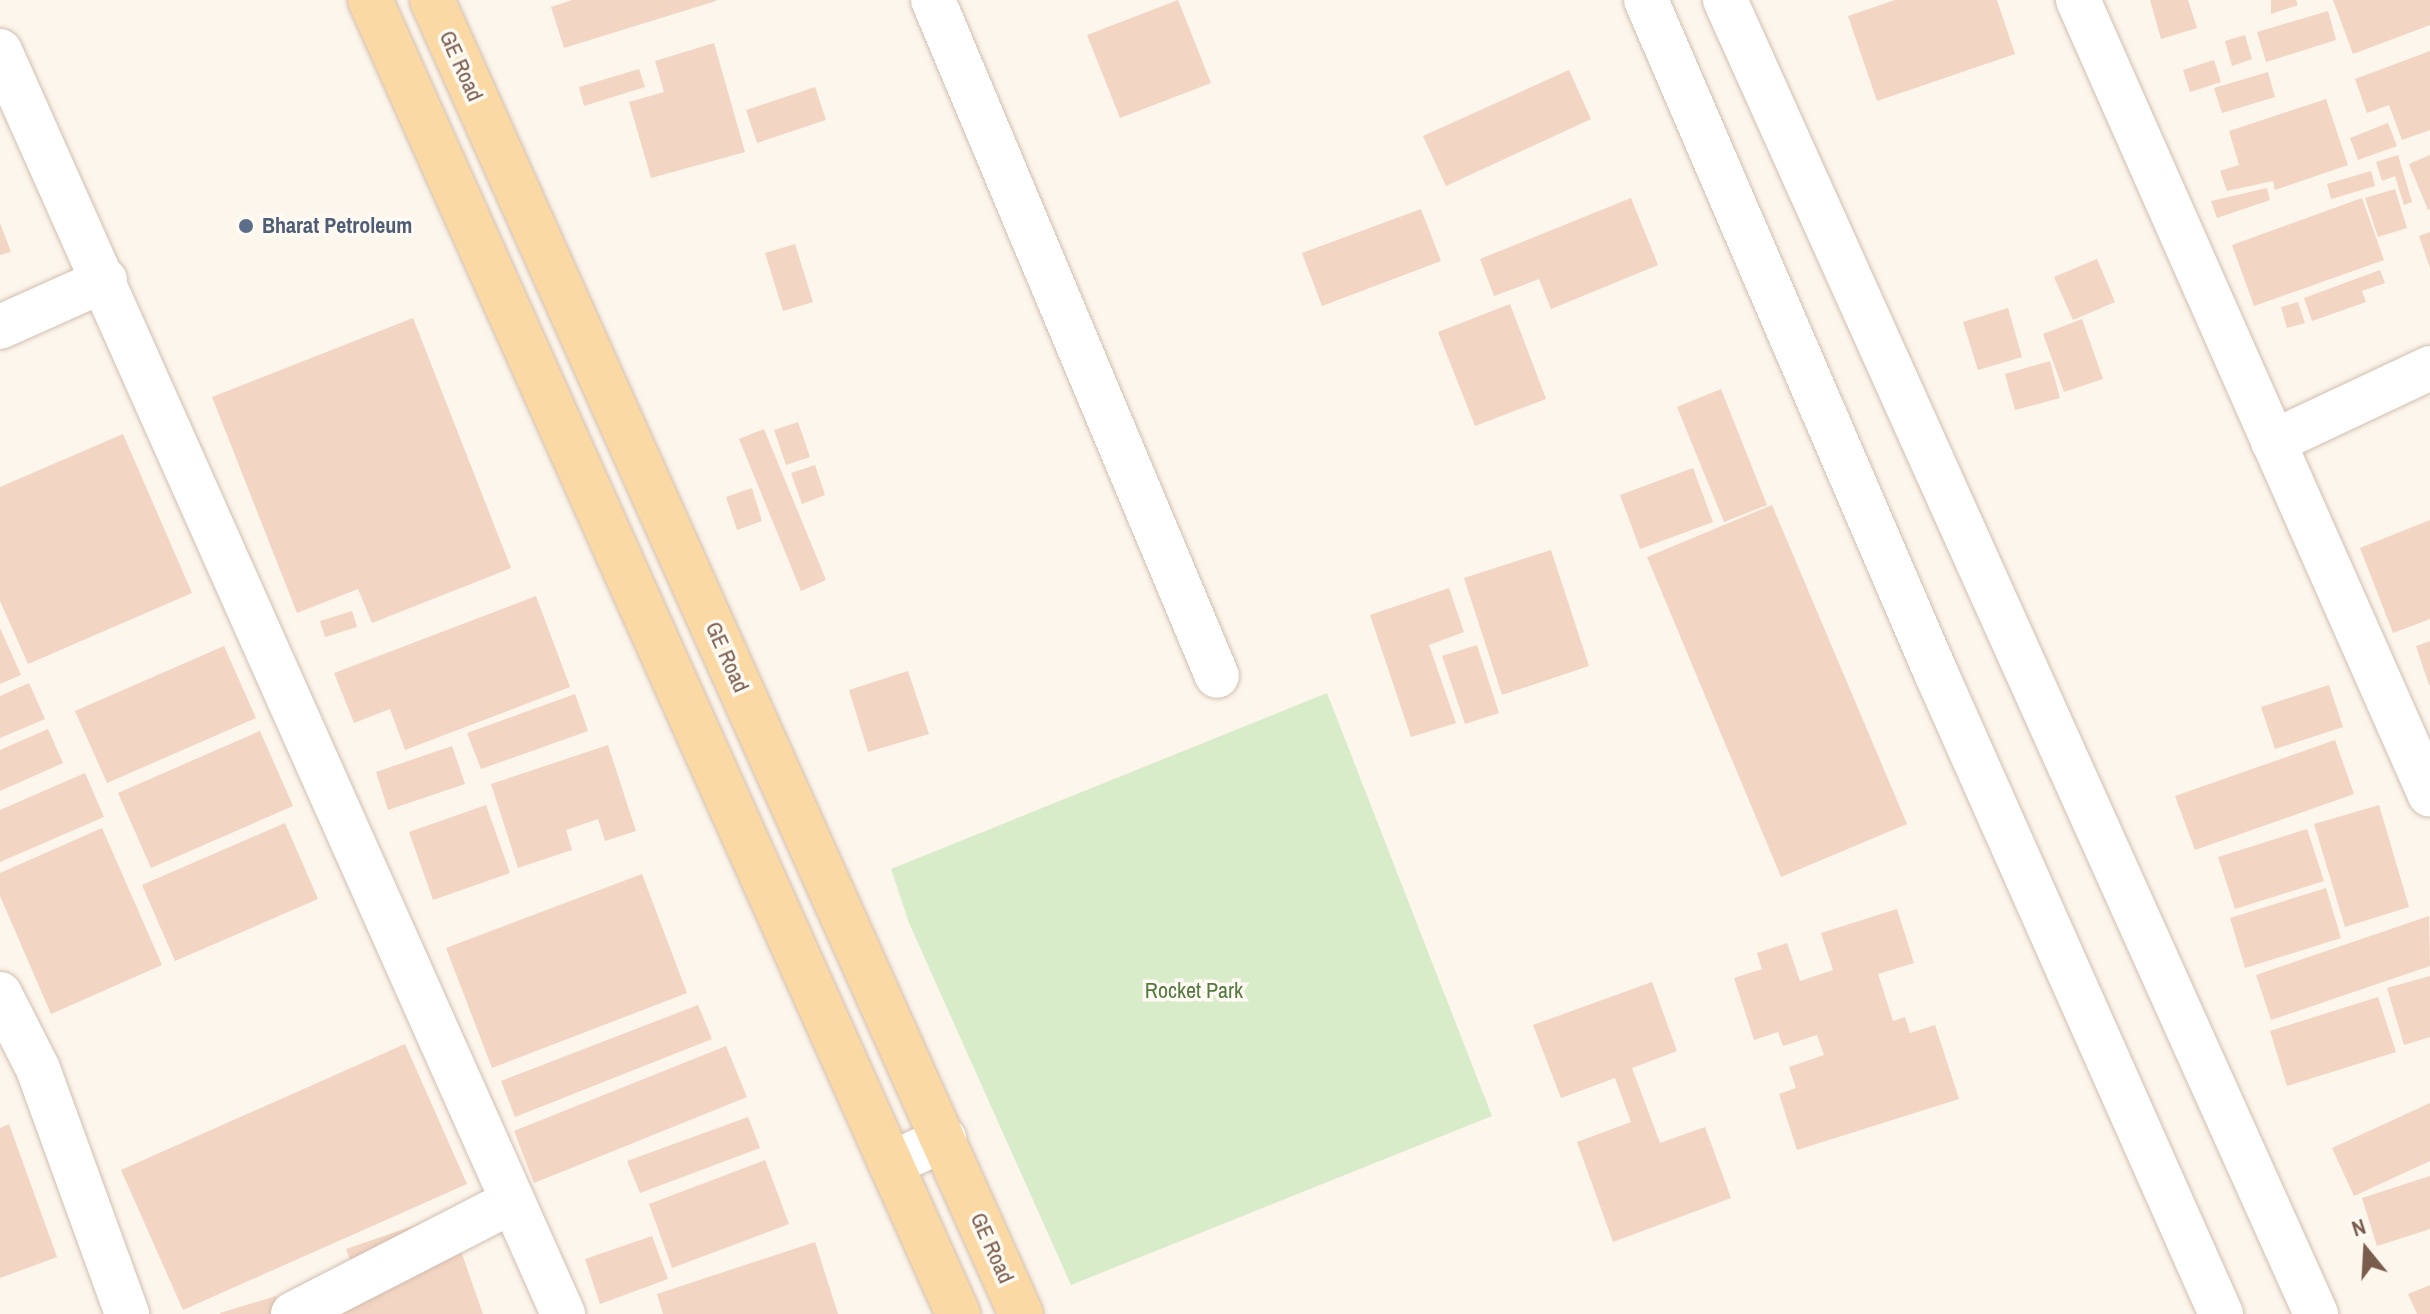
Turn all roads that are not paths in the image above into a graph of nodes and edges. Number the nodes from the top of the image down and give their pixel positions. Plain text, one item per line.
1 (370, 0) edge
2 (432, 0) edge
3 (933, 0) edge
4 (1646, 0) edge
5 (1725, 0) edge
6 (2078, 0) edge
7 (0, 51) edge
8 (105, 280) junction
9 (0, 327) edge
10 (2430, 368) edge
11 (2273, 442) junction
12 (1217, 676) dead end
13 (2430, 795) edge
14 (0, 994) edge
15 (944, 1139) junction
16 (891, 1164) junction
17 (513, 1201) junction
18 (127, 1314) edge
19 (293, 1314) edge
20 (563, 1314) edge
21 (958, 1314) edge
22 (1021, 1314) edge
23 (2221, 1314) edge
24 (2316, 1314) edge

1 - 16 main road
2 - 15 main road, GE Road
3 - 12 street
4 - 23 street
5 - 24 street
6 - 11 street
7 - 8 street
8 - 9 street
8 - 17 street
10 - 11 street
11 - 13 street
14 - 18 street
15 - 16 street
15 - 22 main road, GE Road
16 - 21 main road
17 - 19 street
17 - 20 street

